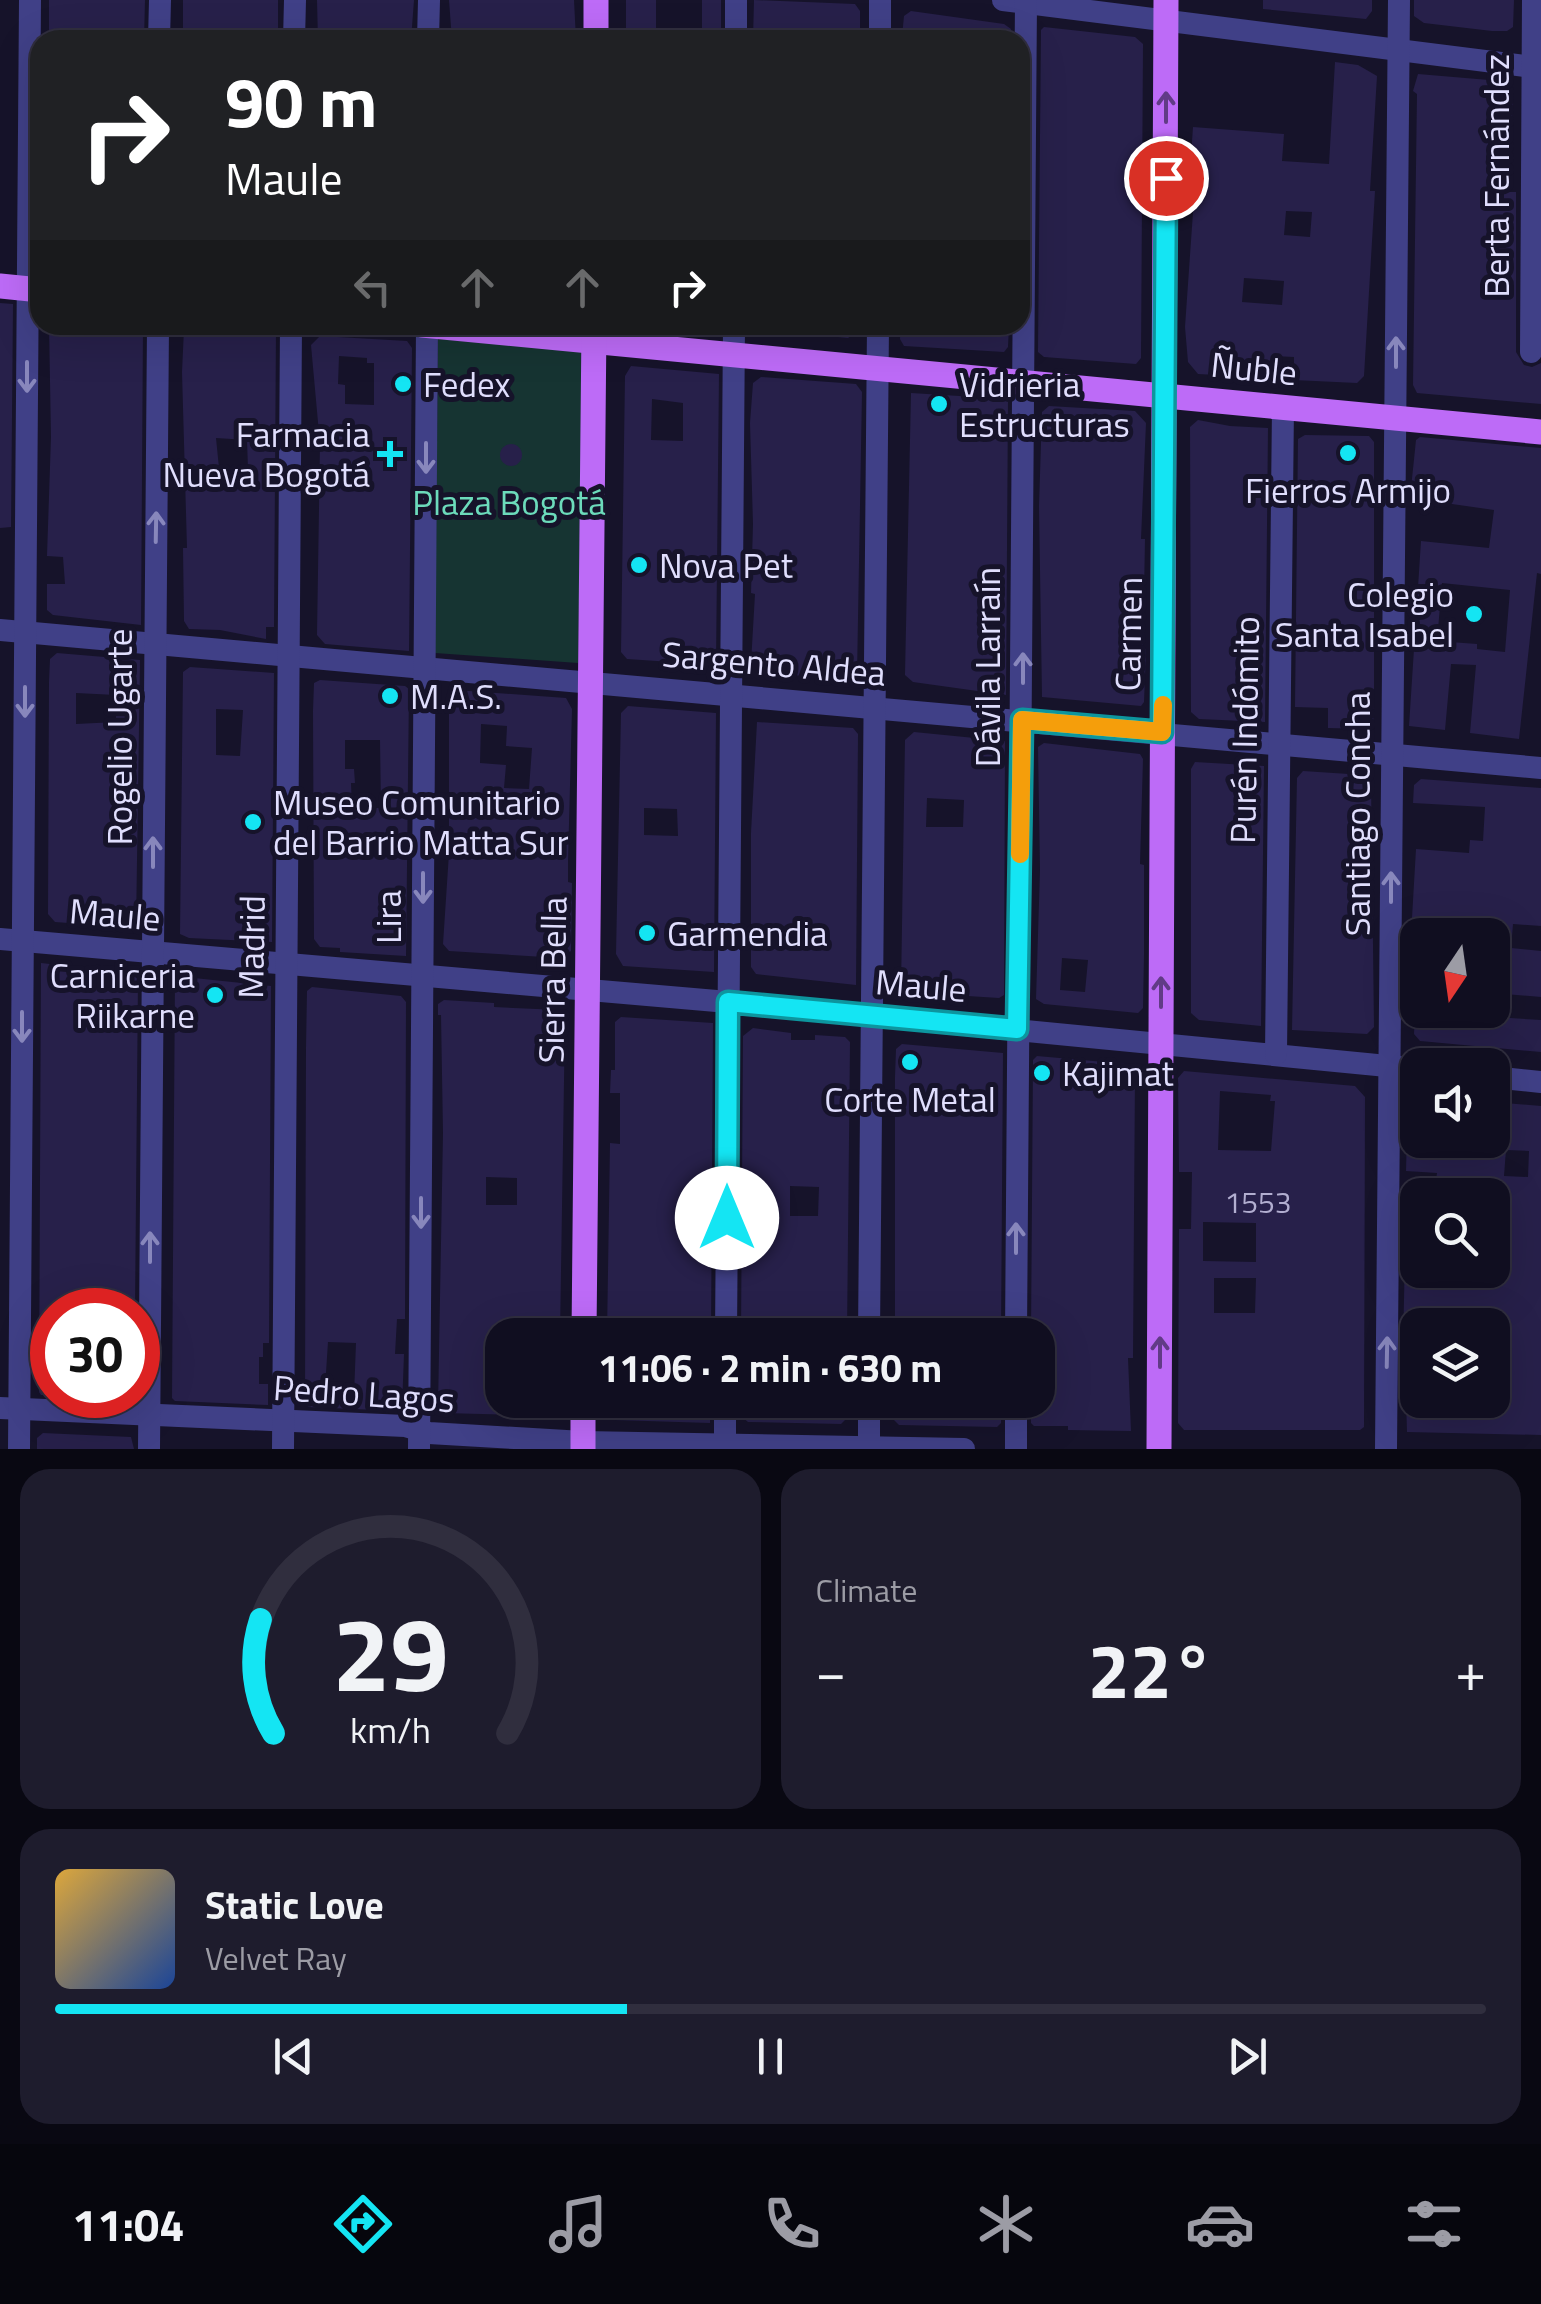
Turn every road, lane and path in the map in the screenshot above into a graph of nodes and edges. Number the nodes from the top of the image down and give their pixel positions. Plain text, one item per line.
1 (30, 0) edge
2 (160, 0) edge
3 (295, 0) edge
4 (429, 0) edge
5 (596, 0) edge
6 (736, 0) edge
7 (880, 0) edge
8 (1399, 0) edge
9 (1533, 0) edge
10 (1018, 1) edge
11 (1166, 10) edge
12 (30, 30) edge
13 (160, 30) edge
14 (294, 30) edge
15 (428, 30) edge
16 (596, 30) edge
17 (736, 30) edge
18 (880, 30) edge
19 (1018, 30) edge
20 (1399, 50) junction
21 (1536, 67) edge
22 (0, 286) edge
23 (30, 289) edge
24 (33, 335) edge
25 (158, 335) edge
26 (291, 335) edge
27 (425, 335) edge
28 (594, 335) edge
29 (614, 335) edge
30 (734, 335) edge
31 (878, 335) edge
32 (1022, 335) edge
33 (1530, 352) dead end
34 (734, 353) junction
35 (877, 367) junction
36 (1023, 381) junction
37 (1166, 395) junction
38 (1283, 406) junction
39 (1396, 418) junction
40 (1541, 432) edge
41 (0, 630) edge
42 (25, 633) junction
43 (155, 644) junction
44 (288, 656) junction
45 (425, 668) junction
46 (590, 682) junction
47 (731, 694) junction
48 (874, 707) junction
49 (1022, 720) junction
50 (1162, 732) junction
51 (1279, 744) junction
52 (1392, 754) junction
53 (1541, 768) edge
54 (12, 940) edge
55 (152, 953) junction
56 (286, 964) junction
57 (422, 976) junction
58 (586, 989) junction
59 (728, 1002) junction
60 (872, 1015) junction
61 (1017, 1029) junction
62 (1161, 1043) junction
63 (1276, 1054) junction
64 (1390, 1066) junction
65 (1400, 1067) edge
66 (1510, 1078) edge
67 (1541, 1082) edge
68 (150, 1288) edge
69 (584, 1318) edge
70 (726, 1318) edge
71 (870, 1318) edge
72 (1016, 1318) edge
73 (10, 1409) edge
74 (160, 1415) edge
75 (149, 1418) edge
76 (584, 1418) edge
77 (725, 1418) edge
78 (869, 1418) edge
79 (1016, 1418) edge
80 (283, 1421) junction
81 (419, 1440) edge
82 (583, 1445) edge
83 (725, 1447) edge
84 (868, 1448) edge
85 (20, 1449) edge
86 (148, 1449) edge
87 (283, 1449) edge
88 (964, 1449) edge
89 (1016, 1449) edge
90 (1159, 1449) edge
91 (1386, 1449) edge

1 - 12 street
2 - 13 street
3 - 14 street
4 - 15 street
5 - 16 main road
6 - 17 street
7 - 18 street
8 - 20 street, Santiago Concha
9 - 21 street, Berta Fernández
10 - 11 street
10 - 19 street, Dávila Larraín
11 - 20 street
37 -> 11 main road, Carmen
20 - 21 street
39 -> 20 street, Santiago Concha
21 - 33 street, Berta Fernández
22 - 23 main road
24 -> 42 street
43 -> 25 street, Rogelio Ugarte
26 - 44 street, Madrid
27 -> 45 street, Lira
28 - 46 main road, Sierra Bella
29 - 34 main road, Ñuble
30 - 34 street
31 - 35 street
32 - 36 street, Dávila Larraín
34 - 35 main road, Ñuble
34 - 47 street
35 - 36 main road, Ñuble
35 - 48 street
36 - 37 main road, Ñuble
49 -> 36 street, Dávila Larraín
37 - 38 main road, Ñuble
37 - 50 main road, Carmen
38 - 39 main road, Ñuble
38 - 51 street, Purén Indómito
39 - 40 main road, Ñuble
39 - 52 street, Santiago Concha
41 - 42 street, Sargento Aldea
42 - 43 street, Sargento Aldea
42 -> 54 street
43 - 44 street, Sargento Aldea
55 -> 43 street, Rogelio Ugarte
44 - 45 street, Sargento Aldea
44 - 56 street, Madrid
45 - 46 street, Sargento Aldea
45 -> 57 street, Lira
46 - 47 street, Sargento Aldea
46 - 58 main road, Sierra Bella
47 - 48 street, Sargento Aldea
47 - 59 street
48 - 49 street, Sargento Aldea
48 - 60 street
49 - 50 street, Sargento Aldea
49 - 61 street, Dávila Larraín
50 - 51 street, Sargento Aldea
62 -> 50 main road, Carmen
51 - 52 street, Sargento Aldea
51 - 63 street, Purén Indómito
52 - 53 street, Sargento Aldea
64 -> 52 street, Santiago Concha
54 - 55 street, Maule
54 -> 73 street
55 - 56 street, Maule
68 -> 55 street, Rogelio Ugarte
56 - 57 street, Maule
56 - 80 street, Madrid
57 - 58 street, Maule
57 -> 81 street, Lira
58 - 59 street, Maule
58 - 69 main road, Sierra Bella
59 - 60 street, Maule
59 - 70 street
60 - 61 street, Maule
60 - 71 street
61 - 62 street, Maule
72 -> 61 street, Dávila Larraín
62 - 63 street, Maule
90 -> 62 main road, Carmen
63 - 64 street, Maule
64 - 65 street, Maule
91 -> 64 street, Santiago Concha
66 - 67 street
73 - 85 street
74 - 80 street, Pedro Lagos
75 - 86 street, Rogelio Ugarte
76 - 82 main road
77 - 83 street
78 - 84 street
79 - 89 street
80 - 81 street, Pedro Lagos
80 - 87 street, Madrid
81 - 82 street, Pedro Lagos
82 - 83 street, Pedro Lagos
83 - 84 street, Pedro Lagos
84 - 88 street, Pedro Lagos

